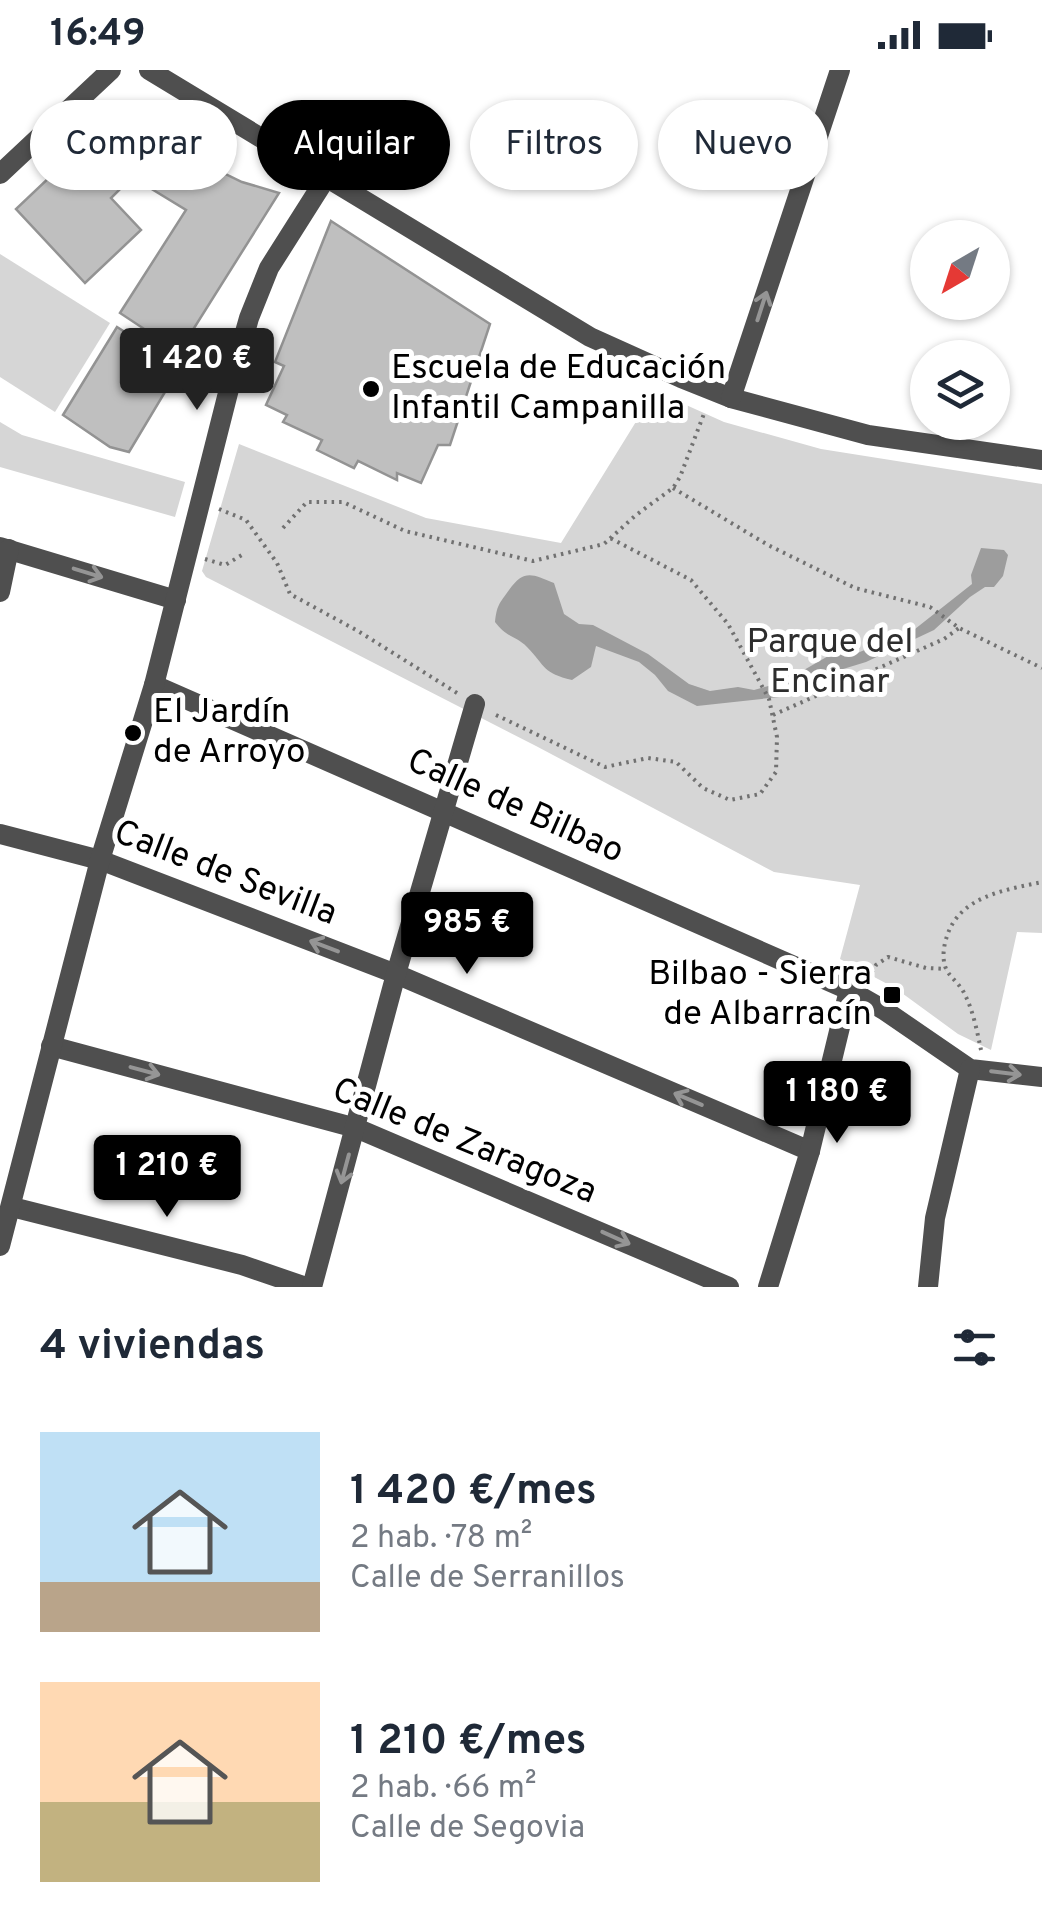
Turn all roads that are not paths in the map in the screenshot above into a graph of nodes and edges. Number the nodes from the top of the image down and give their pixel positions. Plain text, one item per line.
1 (110, 70) edge
2 (149, 70) edge
3 (840, 70) edge
4 (257, 136) edge
5 (0, 174) edge
6 (319, 190) edge
7 (346, 190) edge
8 (731, 398) junction
9 (1042, 460) edge
10 (5, 548) edge
11 (0, 592) edge
12 (176, 600) junction
13 (154, 685) junction
14 (475, 704) road end
15 (446, 811) junction
16 (0, 834) edge
17 (100, 860) junction
18 (396, 974) junction
19 (854, 992) junction
20 (51, 1046) junction
21 (978, 1070) junction
22 (1042, 1078) edge
23 (356, 1128) junction
24 (810, 1150) junction
25 (12, 1206) junction
26 (0, 1246) edge
27 (309, 1287) edge
28 (729, 1287) edge
29 (768, 1287) edge
30 (928, 1287) edge

1 - 5 street
2 - 4 street
8 -> 3 street
6 - 12 street
7 - 8 street
8 - 9 street
10 - 11 street
10 -> 12 street
12 - 13 street
13 - 15 street, Calle de Bilbao
13 - 17 street
14 - 15 street
15 - 18 street
15 - 19 street, Calle de Bilbao
16 - 17 street, Calle de Sevilla
18 -> 17 street, Calle de Sevilla
17 - 20 street
18 - 23 street
24 -> 18 street, Calle de Sevilla
19 - 21 street, Calle de Bilbao
19 - 24 street
20 -> 23 street, Calle de Zaragoza
20 - 25 street
21 -> 22 street
21 - 30 street
23 -> 27 street
23 -> 28 street, Calle de Zaragoza
24 - 29 street
25 - 26 street
25 - 27 street

